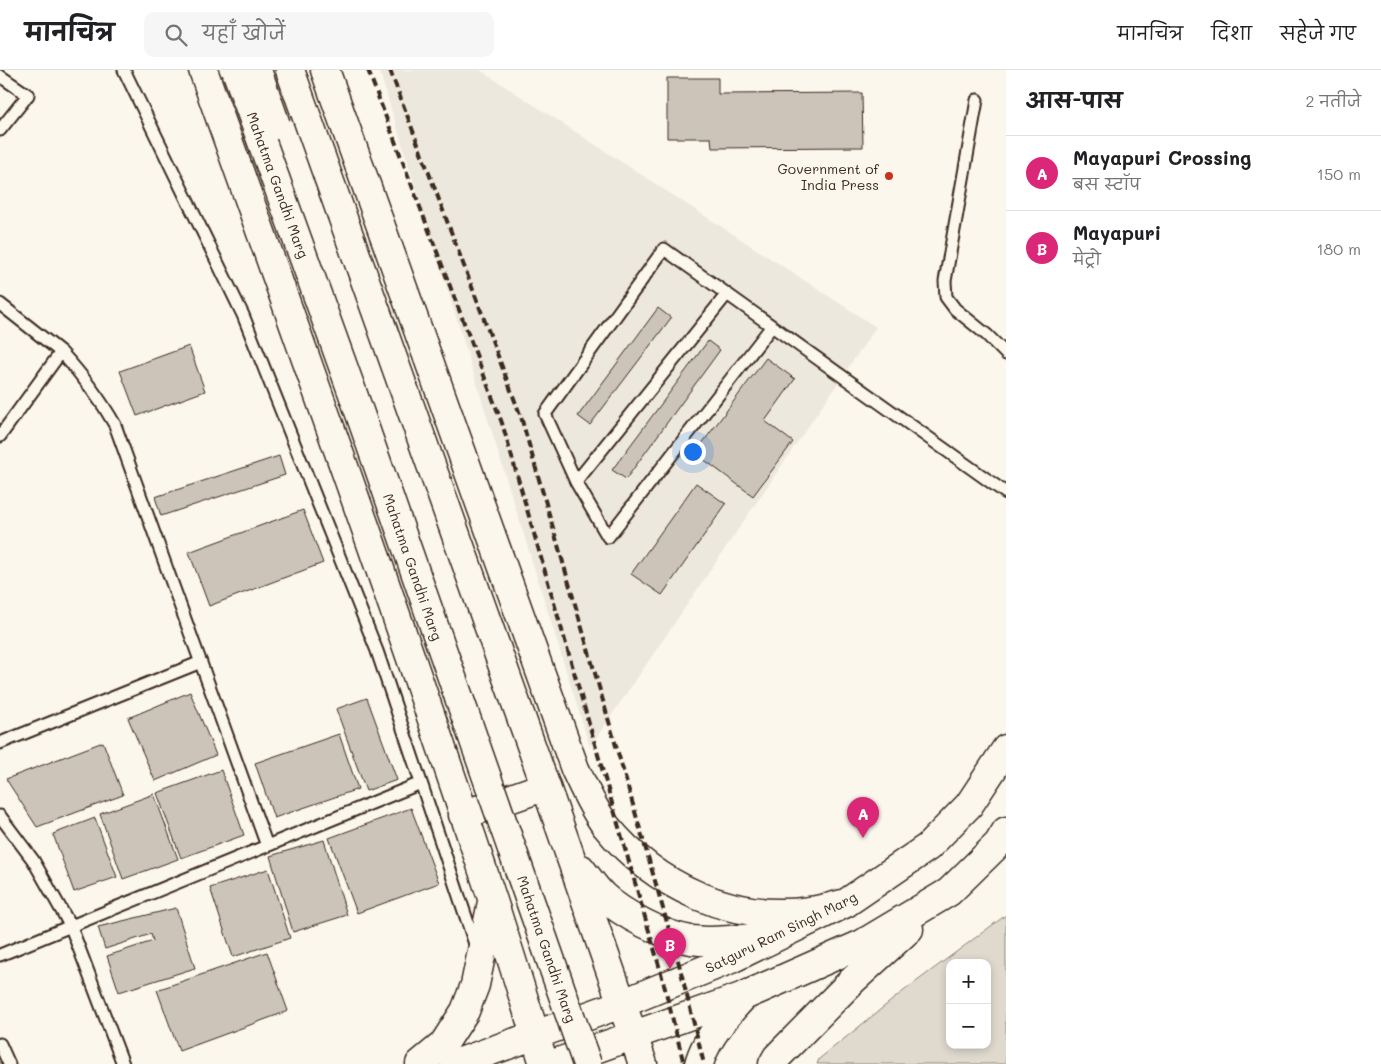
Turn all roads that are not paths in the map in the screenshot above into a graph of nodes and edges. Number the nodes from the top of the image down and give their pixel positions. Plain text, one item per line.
1 (124, 70) edge
2 (203, 70) edge
3 (236, 70) edge
4 (257, 70) edge
5 (290, 70) edge
6 (325, 70) edge
7 (0, 76) edge
8 (977, 100) dead end
9 (0, 130) edge
10 (727, 294) junction
11 (0, 304) edge
12 (772, 326) junction
13 (61, 352) junction
14 (1006, 354) edge
15 (0, 436) edge
16 (576, 482) junction
17 (1006, 493) edge
18 (201, 662) junction
19 (0, 744) edge
20 (1006, 749) edge
21 (544, 781) junction
22 (421, 783) junction
23 (585, 792) junction
24 (464, 815) junction
25 (0, 816) edge
26 (1006, 831) edge
27 (267, 846) junction
28 (567, 847) junction
29 (949, 892) junction
30 (492, 899) junction
31 (846, 903) junction
32 (71, 927) junction
33 (779, 936) junction
34 (0, 955) edge
35 (480, 958) junction
36 (744, 996) junction
37 (621, 1004) junction
38 (535, 1035) junction
39 (633, 1036) junction
40 (0, 1044) edge
41 (9, 1064) edge
42 (123, 1064) edge
43 (420, 1064) edge
44 (455, 1064) edge
45 (544, 1064) edge
46 (553, 1064) edge
47 (587, 1064) edge
48 (605, 1064) edge
49 (643, 1064) edge
50 (699, 1064) edge
51 (773, 1064) edge

1 - 22 lane
2 - 24 main road
3 - 47 main road, Mahatma Gandhi Marg, bridge
4 - 48 main road, Mahatma Gandhi Marg, bridge
5 - 21 main road
6 - 23 main road
7 - 9 lane
8 - 14 lane
10 - 12 lane
10 - 16 lane
10 - 16 lane
11 - 13 lane
12 - 16 lane
12 - 17 lane
13 - 15 lane
13 - 18 lane
18 - 19 lane
18 - 27 lane
20 - 31 main road, Satguru Ram Singh Marg
21 - 24 main road
21 - 28 main road
22 - 27 lane
22 - 35 lane
23 - 28 main road
23 - 31 main road
24 - 30 main road
25 - 32 lane
26 - 29 main road
27 - 32 lane
28 - 33 main road
28 - 37 main road
29 - 36 main road
29 - 51 main road
30 - 35 main road
30 - 38 main road
31 - 33 main road, Satguru Ram Singh Marg
32 - 34 lane
32 - 42 lane
33 - 37 main road, Satguru Ram Singh Marg
35 - 43 main road
36 - 39 main road
36 - 50 main road
37 - 38 main road, Satguru Ram Singh Marg
37 - 39 main road
38 - 44 main road
38 - 45 main road
39 - 46 main road
39 - 49 main road
40 - 41 lane

